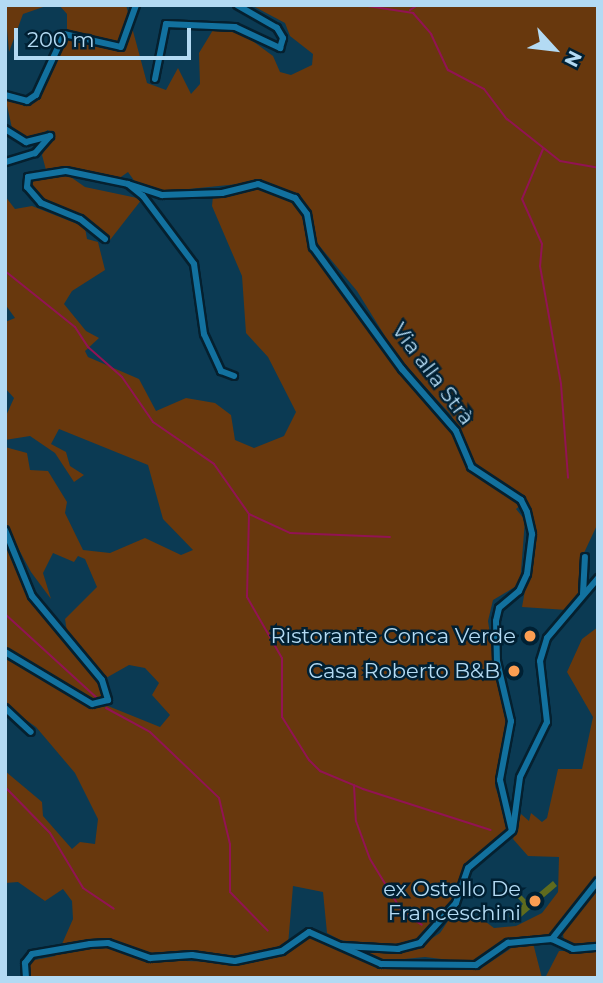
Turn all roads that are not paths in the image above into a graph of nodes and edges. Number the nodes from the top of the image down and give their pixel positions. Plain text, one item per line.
1 (136, 5) edge
2 (237, 5) edge
3 (155, 79) dead end
4 (5, 94) edge
5 (5, 130) edge
6 (5, 162) edge
7 (128, 184) junction
8 (104, 239) dead end
9 (234, 376) dead end
10 (5, 530) edge
11 (585, 558) dead end
12 (598, 578) edge
13 (583, 596) junction
14 (5, 652) edge
15 (5, 708) edge
16 (31, 732) dead end
17 (512, 831) junction
18 (598, 881) edge
19 (552, 939) junction
20 (342, 946) junction
21 (598, 947) edge
22 (26, 978) edge

1 - 4 street
2 - 3 street
5 - 6 street
7 - 8 street, Via alla Strà
7 - 9 street
7 - 17 street, Via alla Strà
10 - 14 street
11 - 13 street
12 - 13 street
13 - 17 street
15 - 16 street
17 - 20 street
18 - 19 street
19 - 20 street
19 - 21 street
20 - 22 street

